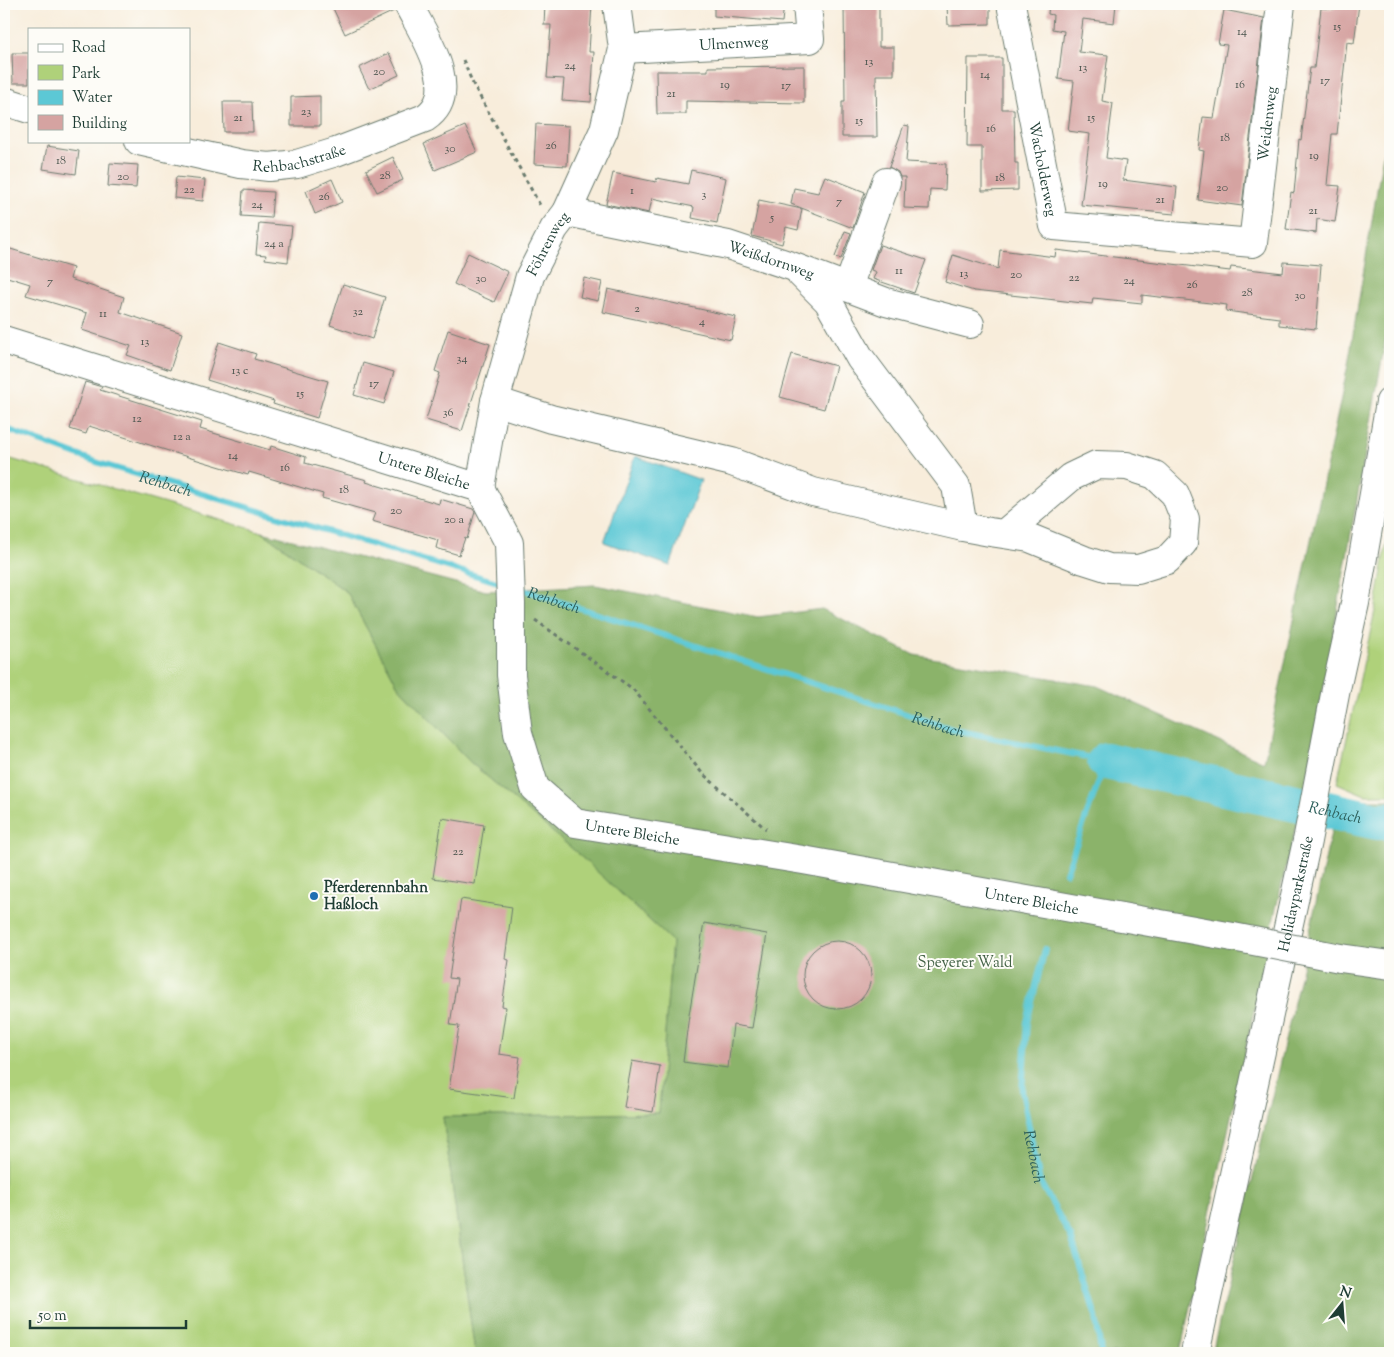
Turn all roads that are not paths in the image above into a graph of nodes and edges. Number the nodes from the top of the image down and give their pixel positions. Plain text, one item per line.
1 (408, 4) edge
2 (617, 4) edge
3 (807, 4) edge
4 (1011, 4) edge
5 (1281, 4) edge
6 (623, 49) junction
7 (4, 101) edge
8 (28, 109) edge
9 (143, 142) edge
10 (886, 182) dead end
11 (560, 221) junction
12 (1253, 243) joint
13 (794, 267) junction
14 (848, 287) junction
15 (970, 324) dead end
16 (4, 340) edge
17 (495, 401) junction
18 (1390, 402) edge
19 (480, 488) junction
20 (963, 527) junction
21 (1004, 534) junction
22 (1390, 965) edge
23 (1195, 1353) edge

1 - 9 street, Rehbachstraße
2 - 6 street, Föhrenweg
3 - 6 street, Ulmenweg
4 - 12 street, Wacholderweg
5 - 12 street, Weidenweg
6 - 11 street, Föhrenweg
7 - 8 street
10 - 14 street
11 - 13 street, Weißdornweg
11 - 17 street, Föhrenweg
13 - 14 street, Weißdornweg
13 - 20 street
14 - 15 street, Weißdornweg
16 - 19 street, Untere Bleiche
17 - 19 street, Föhrenweg
17 - 20 street
18 - 23 street, Holidayparkstraße
19 - 22 street, Untere Bleiche, bridge
20 - 21 street
21 - 21 street

